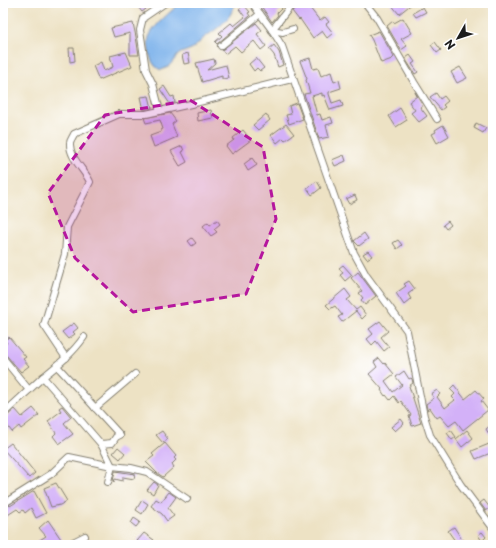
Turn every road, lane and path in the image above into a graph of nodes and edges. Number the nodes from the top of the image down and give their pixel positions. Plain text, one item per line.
1 (165, 3) edge
2 (252, 3) edge
3 (293, 3) edge
4 (364, 3) edge
5 (260, 14) junction
6 (293, 29) dead end
7 (272, 30) junction
8 (220, 46) dead end
9 (292, 79) junction
10 (160, 111) junction
11 (437, 119) dead end
12 (84, 337) dead end
13 (3, 358) edge
14 (66, 358) junction
15 (57, 366) junction
16 (135, 374) dead end
17 (43, 377) junction
18 (29, 390) junction
19 (95, 408) junction
20 (3, 414) edge
21 (101, 444) junction
22 (112, 466) junction
23 (108, 482) dead end
24 (187, 498) dead end
25 (3, 504) edge
26 (493, 528) edge
27 (85, 536) dead end
28 (67, 545) edge

1 - 10 street
2 - 5 street
3 - 7 street
4 - 11 street
5 - 7 street
5 - 8 street
6 - 7 street
7 - 9 street
9 - 10 street
9 - 26 street
10 - 14 street
12 - 14 street
13 - 18 street
14 - 15 street
15 - 17 street
15 - 19 street
16 - 19 street
17 - 18 street
17 - 21 street
18 - 20 street
19 - 21 street
21 - 22 street
22 - 23 street
22 - 24 street
22 - 25 street
27 - 28 street

